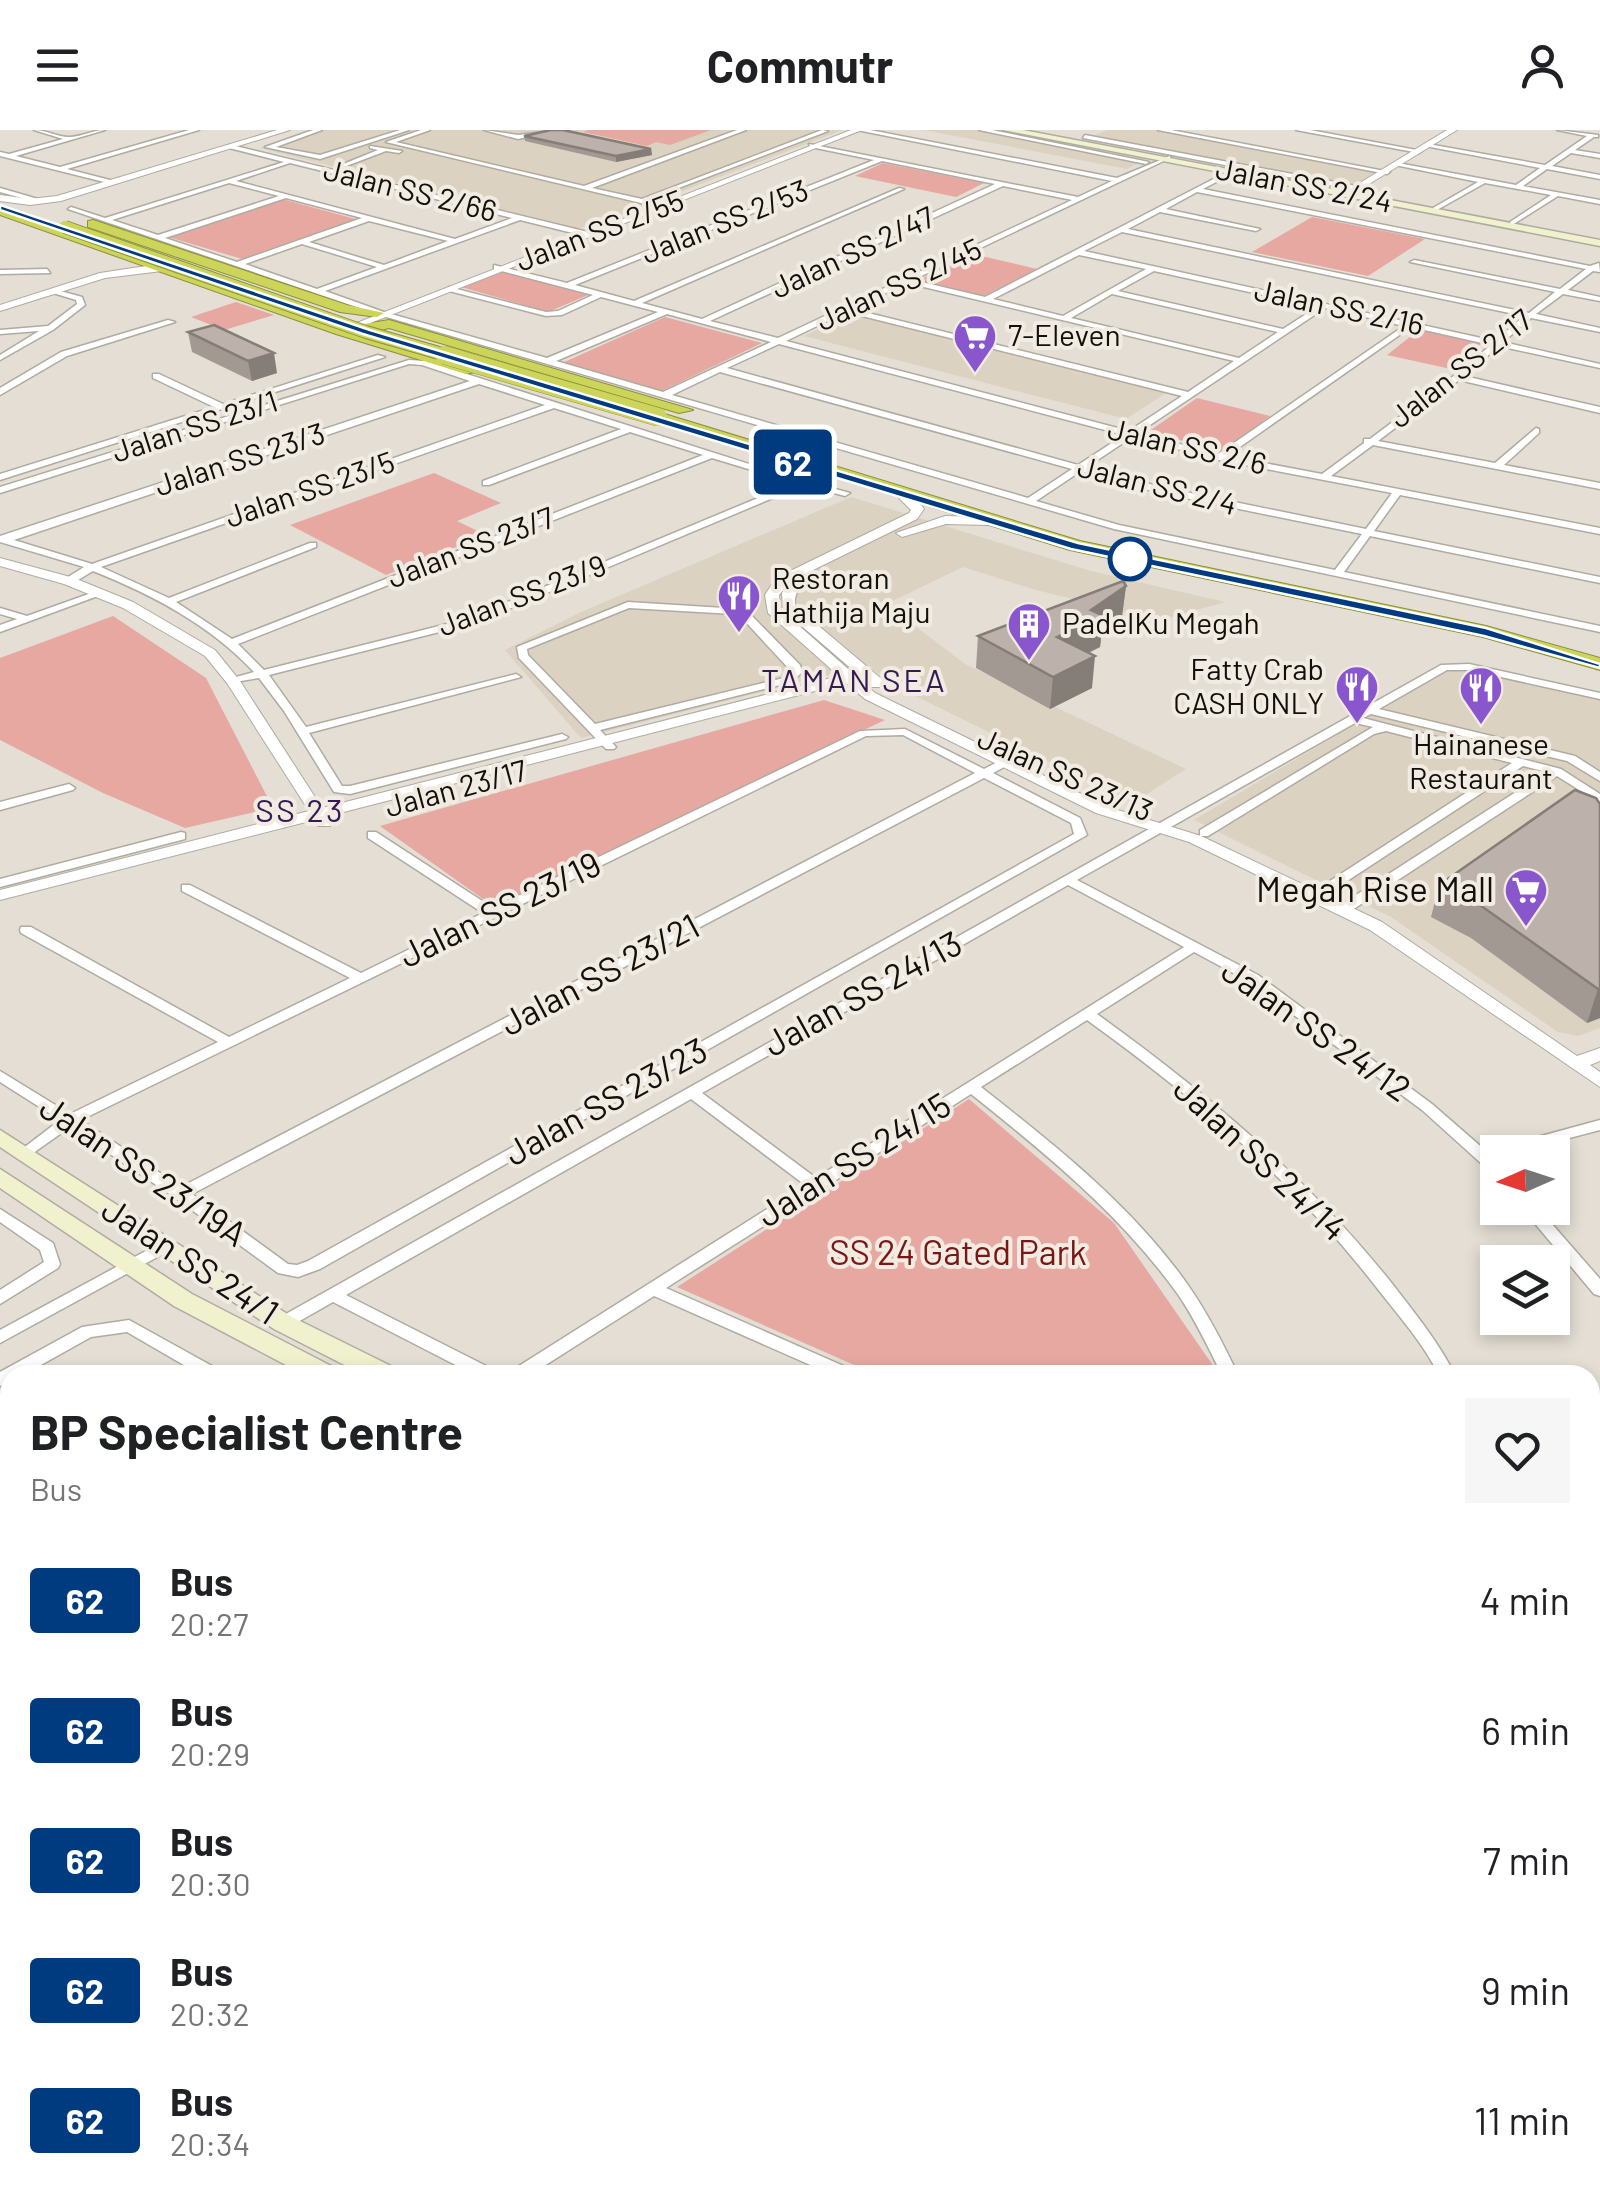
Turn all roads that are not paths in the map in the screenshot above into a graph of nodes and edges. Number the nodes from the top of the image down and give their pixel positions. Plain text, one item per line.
1 (36, 130) edge
2 (102, 130) edge
3 (196, 130) edge
4 (286, 130) edge
5 (300, 130) edge
6 (319, 130) edge
7 (406, 130) edge
8 (426, 130) edge
9 (487, 130) edge
10 (533, 130) edge
11 (556, 130) edge
12 (719, 130) edge
13 (743, 130) edge
14 (848, 130) edge
15 (859, 130) edge
16 (982, 130) edge
17 (1008, 130) edge
18 (1022, 130) edge
19 (1100, 130) edge
20 (1161, 130) edge
21 (1182, 130) edge
22 (1300, 130) edge
23 (1560, 130) edge
24 (827, 132) edge
25 (1450, 132) edge
26 (517, 136) junction
27 (1597, 136) edge
28 (70, 139) junction
29 (1080, 139) junction
30 (389, 142) junction
31 (814, 145) junction
32 (372, 147) junction
33 (235, 148) junction
34 (1424, 149) junction
35 (383, 150) junction
36 (1570, 151) junction
37 (4, 155) edge
38 (1600, 156) edge
39 (1158, 158) junction
40 (882, 159) junction
41 (290, 162) junction
42 (322, 163) junction
43 (311, 167) junction
44 (339, 167) junction
45 (1545, 168) junction
46 (60, 169) junction
47 (1392, 169) junction
48 (1134, 171) junction
49 (1231, 172) junction
50 (1600, 177) edge
51 (1116, 180) junction
52 (1484, 180) junction
53 (112, 182) junction
54 (228, 182) junction
55 (571, 184) junction
56 (1003, 184) junction
57 (1517, 187) junction
58 (585, 188) junction
59 (901, 189) dead end
60 (0, 190) edge
61 (1195, 190) junction
62 (606, 192) junction
63 (1360, 192) junction
64 (1557, 194) junction
65 (284, 196) junction
66 (0, 198) edge
67 (646, 199) junction
68 (1079, 199) junction
69 (1600, 202) edge
70 (32, 204) junction
71 (662, 204) junction
72 (0, 209) edge
73 (1158, 209) junction
74 (1435, 209) junction
75 (639, 212) junction
76 (68, 218) junction
77 (370, 218) junction
78 (519, 218) junction
79 (106, 220) junction
80 (1512, 223) junction
81 (599, 227) junction
82 (1256, 229) dead end
83 (1120, 230) junction
84 (586, 234) junction
85 (160, 237) junction
86 (1599, 240) edge
87 (455, 241) junction
88 (302, 242) junction
89 (1077, 252) junction
90 (127, 256) junction
91 (1414, 262) dead end
92 (239, 264) junction
93 (384, 267) junction
94 (1597, 267) edge
95 (500, 268) junction
96 (1154, 268) junction
97 (47, 270) dead end
98 (165, 270) junction
99 (0, 272) edge
100 (110, 274) junction
101 (907, 281) junction
102 (569, 286) junction
103 (452, 288) junction
104 (56, 291) junction
105 (318, 291) junction
106 (1560, 291) junction
107 (1112, 292) junction
108 (601, 294) junction
109 (986, 300) junction
110 (1600, 300) edge
111 (635, 303) junction
112 (1323, 306) junction
113 (0, 308) edge
114 (850, 308) junction
115 (345, 309) junction
116 (667, 312) junction
117 (383, 316) junction
118 (1529, 316) junction
119 (1063, 318) junction
120 (703, 321) junction
121 (170, 322) dead end
122 (316, 322) junction
123 (1411, 324) junction
124 (50, 328) junction
125 (337, 330) junction
126 (1600, 330) edge
127 (0, 332) edge
128 (1283, 332) junction
129 (359, 336) junction
130 (780, 341) junction
131 (1497, 343) junction
132 (380, 357) dead end
133 (0, 358) edge
134 (1238, 360) junction
135 (546, 362) junction
136 (1600, 366) edge
137 (720, 369) junction
138 (156, 376) dead end
139 (1458, 378) junction
140 (478, 380) junction
141 (1190, 391) junction
142 (0, 392) edge
143 (662, 396) junction
144 (554, 405) junction
145 (222, 407) junction
146 (1600, 410) edge
147 (664, 415) junction
148 (630, 430) junction
149 (1536, 431) dead end
150 (1126, 434) junction
151 (1367, 441) junction
152 (804, 450) junction
153 (712, 455) junction
154 (1219, 457) junction
155 (785, 459) junction
156 (1497, 466) junction
157 (1077, 467) junction
158 (0, 477) edge
159 (1324, 478) junction
160 (486, 483) dead end
161 (802, 483) junction
162 (1600, 486) edge
163 (0, 490) edge
164 (1398, 492) junction
165 (845, 494) dead end
166 (903, 495) junction
167 (1028, 502) junction
168 (988, 522) junction
169 (1367, 532) junction
170 (1600, 532) edge
171 (1, 539) edge
172 (313, 545) dead end
173 (0, 562) edge
174 (92, 568) junction
175 (1337, 574) junction
176 (1600, 580) edge
177 (69, 581) junction
178 (1283, 585) junction
179 (101, 593) junction
180 (167, 602) junction
181 (1402, 610) junction
182 (0, 611) edge
183 (27, 619) junction
184 (0, 629) edge
185 (1600, 630) edge
186 (231, 643) junction
187 (1600, 645) edge
188 (1600, 656) edge
189 (1600, 664) edge
190 (832, 666) junction
191 (260, 673) junction
192 (1600, 675) edge
193 (516, 677) dead end
194 (855, 678) junction
195 (232, 680) junction
196 (819, 689) junction
197 (874, 690) junction
198 (1600, 696) edge
199 (1370, 710) junction
200 (1354, 719) junction
201 (1386, 727) junction
202 (302, 731) junction
203 (562, 736) dead end
204 (602, 738) junction
205 (1011, 759) junction
206 (1521, 762) junction
207 (1557, 770) junction
208 (984, 773) junction
209 (1600, 777) edge
210 (70, 788) dead end
211 (1600, 799) edge
212 (0, 806) edge
213 (322, 819) junction
214 (1127, 821) junction
215 (1163, 825) junction
216 (372, 835) dead end
217 (182, 836) dead end
218 (1200, 836) junction
219 (1137, 841) junction
220 (1068, 880) junction
221 (0, 883) edge
222 (186, 888) dead end
223 (0, 895) edge
224 (1318, 895) junction
225 (0, 908) edge
226 (1344, 909) junction
227 (493, 914) junction
228 (26, 930) dead end
229 (1192, 947) junction
230 (361, 978) junction
231 (1087, 1013) junction
232 (228, 1042) junction
233 (1600, 1054) edge
234 (1575, 1064) junction
235 (0, 1076) edge
236 (1600, 1080) edge
237 (970, 1086) junction
238 (690, 1091) junction
239 (71, 1119) junction
240 (1600, 1126) edge
241 (1566, 1135) edge
242 (0, 1137) edge
243 (24, 1152) junction
244 (1480, 1152) edge
245 (0, 1177) edge
246 (814, 1184) junction
247 (182, 1194) junction
248 (0, 1214) edge
249 (1545, 1225) edge
250 (166, 1244) junction
251 (130, 1264) junction
252 (284, 1268) joint
253 (654, 1289) junction
254 (1600, 1290) edge
255 (333, 1295) junction
256 (0, 1298) edge
257 (283, 1323) junction
258 (0, 1336) edge
259 (27, 1365) edge
260 (197, 1365) edge
261 (307, 1365) edge
262 (366, 1365) edge
263 (470, 1365) edge
264 (533, 1365) edge
265 (826, 1365) edge
266 (1224, 1365) edge
267 (1440, 1365) edge

1 - 28 street
2 - 28 street
3 - 46 street
4 - 33 street
5 - 33 street
6 - 7 street
8 - 30 street
9 - 26 street
10 - 26 street
11 - 26 street
12 - 55 street
13 - 58 street
14 - 24 street, Jalan SS 2/55
15 - 31 street, Jalan SS 2/55
15 - 51 street
16 - 39 street
17 - 39 main road, Jalan SS 2/24
18 - 29 main road, Jalan SS 2/24
19 - 29 street
20 - 47 street
21 - 47 street
22 - 34 street
23 - 27 street
24 - 31 street, Jalan SS 2/55
24 - 67 street
25 - 34 street
27 - 36 street
28 - 37 street
29 - 39 main road, Jalan SS 2/24
29 - 63 street
30 - 32 street
30 - 55 street
31 - 40 street
31 - 71 street, Jalan SS 2/55
32 - 35 street
32 - 42 street
33 - 41 street, Jalan SS 2/66
33 - 53 street
33 - 76 street
34 - 45 street
34 - 47 street
35 - 44 street
35 - 75 street
36 - 38 street
36 - 45 street
37 - 46 street
39 - 48 street, Jalan SS 2/45
39 - 48 street, Jalan SS 2/45
39 - 49 main road, Jalan SS 2/24
39 - 63 main road, Jalan SS 2/24
40 - 56 street
40 - 102 street, Jalan SS 2/53
41 - 43 street, Jalan SS 2/66
41 - 54 street
42 - 43 street
42 - 44 street
43 - 78 street, Jalan SS 2/66
44 - 81 street
45 - 50 street
45 - 57 street
46 - 53 street
47 - 52 street
47 - 63 street
48 - 51 street, Jalan SS 2/45
49 - 61 street
49 - 63 main road, Jalan SS 2/24
51 - 68 street, Jalan SS 2/45
52 - 57 street
52 - 74 street
53 - 66 street
54 - 65 street
54 - 79 street
55 - 58 street
56 - 68 street
56 - 120 street, Jalan SS 2/47
57 - 64 street
58 - 62 street
59 - 111 street
60 - 70 street
61 - 73 street
61 - 94 street
62 - 67 street
62 - 71 street
63 - 74 main road, Jalan SS 2/24
63 - 86 main road, Jalan SS 2/24
64 - 69 street
64 - 80 street
65 - 77 street
65 - 85 street
66 - 70 highway
67 - 71 street
68 - 101 street, Jalan SS 2/45
70 - 76 highway
71 - 75 street, Jalan SS 2/55
71 - 84 street, Jalan SS 2/55
72 - 76 highway
72 - 90 highway
73 - 82 street
73 - 83 street
74 - 80 main road, Jalan SS 2/24
75 - 81 street, Jalan SS 2/55
76 - 79 street
76 - 115 highway
76 - 147 highway, bridge
77 - 87 street
77 - 88 street
78 - 84 street, Jalan SS 2/66
78 - 87 street
79 - 85 street
80 - 86 main road, Jalan SS 2/24
81 - 84 street, Jalan SS 2/55
83 - 89 street
83 - 118 street
84 - 95 street, Jalan SS 2/55
85 - 92 street
87 - 93 street
88 - 92 street
88 - 93 street
89 - 96 street, Jalan SS 2/16
89 - 109 street
90 - 98 highway
90 - 100 street
91 - 106 street
92 - 105 street
93 - 105 street
94 - 106 street, Jalan SS 2/17
95 - 102 street, Jalan SS 2/6
95 - 103 street, Jalan SS 2/55
95 - 117 street, Jalan SS 2/55
96 - 107 street
96 - 112 street, Jalan SS 2/16
97 - 99 street
98 - 100 street
98 - 122 highway
100 - 104 street
101 - 109 street
101 - 114 street, Jalan SS 2/45
102 - 108 street, Jalan SS 2/6
103 - 108 street
103 - 117 street, Jalan SS 2/55
104 - 113 street
104 - 124 street
105 - 117 street
106 - 110 street
106 - 118 street, Jalan SS 2/17
107 - 119 street
107 - 128 street
108 - 111 street, Jalan SS 2/6
109 - 119 street
111 - 116 street, Jalan SS 2/6
112 - 123 street, Jalan SS 2/16
112 - 128 street
114 - 130 street, Jalan SS 2/45
114 - 141 street
115 - 117 highway
115 - 122 highway
116 - 120 street, Jalan SS 2/6
116 - 135 street
117 - 125 street, Jalan SS 2/55
117 - 129 highway
117 - 135 street
117 - 152 highway
118 - 126 street
118 - 131 street, Jalan SS 2/17
119 - 134 street
120 - 130 street, Jalan SS 2/6
121 - 142 street
122 - 125 highway
123 - 131 street, Jalan SS 2/16
123 - 154 street
124 - 127 street
124 - 133 street
125 - 129 highway
128 - 134 street
129 - 155 highway
130 - 137 street, Jalan SS 2/45
130 - 150 street, Jalan SS 2/6
131 - 136 street, Jalan SS 2/16
131 - 139 street, Jalan SS 2/17
132 - 145 street
134 - 141 street
135 - 143 street
137 - 143 street, Jalan SS 2/45
137 - 157 street, Jalan SS 2/4
138 - 145 street
139 - 146 street
139 - 151 street, Jalan SS 2/17
140 - 144 street
140 - 163 street, Jalan SS 23/1
140 - 171 street, Jalan SS 23/3
141 - 150 street
143 - 167 street
144 - 148 street
144 - 174 street, Jalan SS 23/5
145 - 158 street
147 - 152 highway
147 - 155 highway
148 - 153 street
148 - 160 street
149 - 156 street
150 - 154 street, Jalan SS 2/6
150 - 157 street
151 - 156 street
151 - 159 street, Jalan SS 2/17
152 - 178 highway
153 - 161 street
153 - 186 street, Jalan SS 23/7
154 - 159 street, Jalan SS 2/6
155 - 166 highway
156 - 162 street
157 - 167 street
157 - 169 street, Jalan SS 2/4
159 - 164 street, Jalan SS 2/6
161 - 165 street
161 - 191 street, Jalan SS 23/9
164 - 169 street
164 - 170 street, Jalan SS 2/6
166 - 168 highway
166 - 190 street, Jalan SS 23/13
167 - 175 street
168 - 178 highway
168 - 194 street, Jalan SS 23/13
169 - 175 street
169 - 176 street, Jalan SS 2/4
171 - 174 street
172 - 180 street
173 - 177 street
174 - 177 street, Jalan SS 23/5
174 - 180 street
175 - 185 street
177 - 179 street
178 - 181 highway
178 - 187 highway
178 - 192 highway
179 - 183 street
179 - 195 street
180 - 186 street
181 - 188 highway
181 - 189 highway
182 - 183 street
183 - 184 street
186 - 191 street
190 - 194 street, Jalan SS 23/13
190 - 196 street
191 - 195 street, Jalan SS 23/9
191 - 202 street
193 - 202 street
194 - 196 street, Jalan 23/17
194 - 197 street, Jalan SS 23/13
195 - 213 street
196 - 197 street
196 - 204 street, Jalan 23/17
197 - 205 street, Jalan SS 23/13
198 - 199 street, Jalan SS 24/13
199 - 200 street, Jalan SS 24/13
199 - 201 street
199 - 209 street
200 - 201 street
200 - 215 street, Jalan SS 24/13
201 - 206 street
201 - 218 street
202 - 203 street
204 - 204 street
204 - 213 street, Jalan 23/17
205 - 208 street, Jalan SS 23/21
205 - 214 street, Jalan SS 23/13
205 - 215 street, Jalan SS 23/13
206 - 207 street
206 - 224 street
207 - 211 street
207 - 226 street
208 - 227 street, Jalan SS 23/19
208 - 247 street, Jalan SS 23/21
208 - 252 street, Jalan SS 23/23
210 - 212 street
213 - 223 street, Jalan 23/17
213 - 225 street, Jalan 23/17
214 - 215 street, Jalan SS 23/13
214 - 219 street
215 - 218 street, Jalan SS 23/13
215 - 219 street, Jalan SS 24/13
216 - 227 street
217 - 221 street
218 - 219 street
218 - 224 street, Jalan SS 23/13
219 - 220 street, Jalan SS 24/13
220 - 229 street, Jalan SS 24/12
220 - 238 street, Jalan SS 24/13
222 - 230 street
224 - 226 street, Jalan SS 23/13
226 - 234 street, Jalan SS 23/13
227 - 230 street, Jalan SS 23/19
228 - 232 street
229 - 231 street, Jalan SS 24/15
229 - 244 street, Jalan SS 24/12
230 - 232 street, Jalan SS 23/19
231 - 237 street, Jalan SS 24/15
231 - 267 street, Jalan SS 24/14
232 - 239 street, Jalan SS 23/19
233 - 234 street
234 - 236 street, Jalan SS 23/13
235 - 239 street, Jalan SS 23/19A
237 - 246 street, Jalan SS 24/15
237 - 266 street
238 - 246 street
238 - 255 street, Jalan SS 24/13
239 - 243 street, Jalan SS 23/19
239 - 247 street, Jalan SS 23/19A
240 - 241 street
242 - 243 main road, Jalan SS 24/1
243 - 250 main road, Jalan SS 24/1
245 - 251 main road, Jalan SS 24/1
246 - 253 street, Jalan SS 24/15
247 - 252 street, Jalan SS 23/19A
248 - 256 street
249 - 254 street
250 - 251 street
250 - 257 main road, Jalan SS 24/1
251 - 258 street
251 - 261 main road, Jalan SS 24/1
253 - 264 street, Jalan SS 24/15
253 - 265 street
255 - 257 street, Jalan SS 24/13
255 - 263 street, Jalan SS 24/1
257 - 262 main road, Jalan SS 24/1
259 - 260 street

